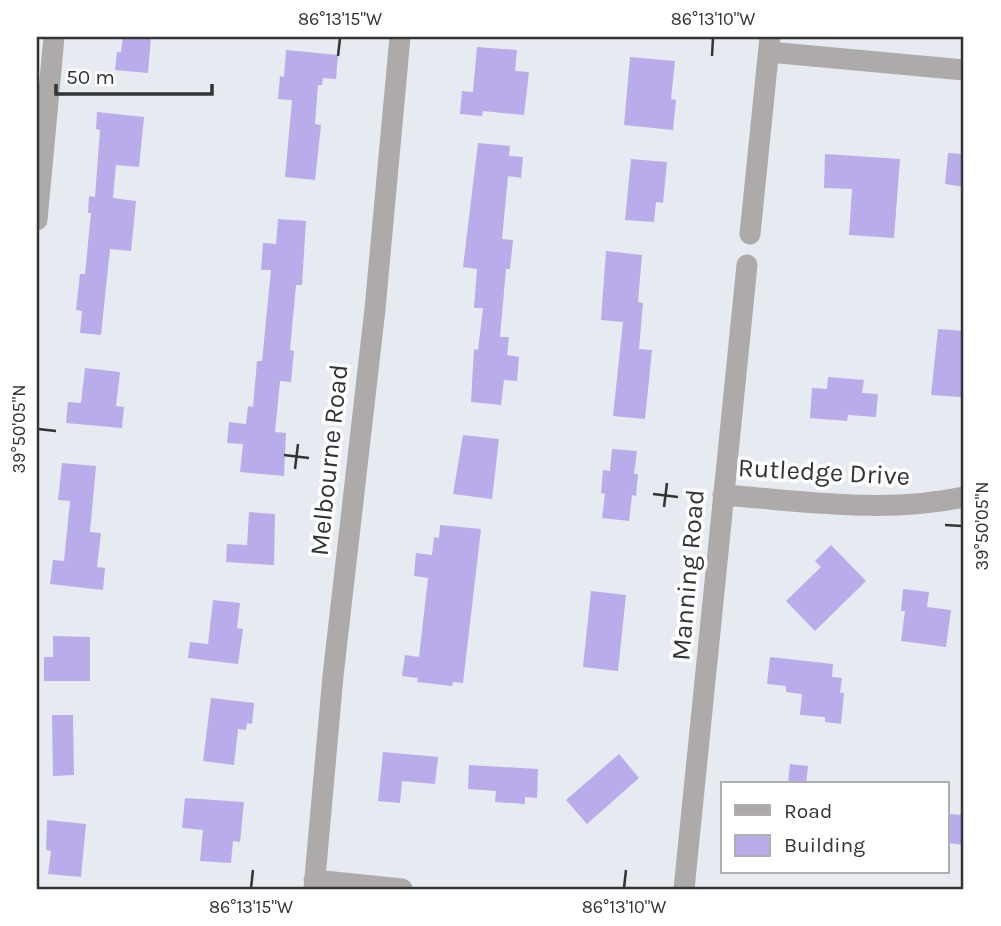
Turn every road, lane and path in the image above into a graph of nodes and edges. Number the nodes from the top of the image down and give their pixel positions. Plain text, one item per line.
1 (54, 37) edge
2 (400, 37) edge
3 (770, 44) edge
4 (964, 70) edge
5 (37, 220) edge
6 (750, 234) dead end
7 (747, 265) dead end
8 (723, 495) junction
9 (964, 497) edge
10 (314, 885) edge
11 (402, 889) edge
12 (684, 889) edge

1 - 5 street
2 - 10 street, Melbourne Road
3 - 4 street
3 - 6 street
7 - 8 street, Manning Road
8 - 9 street, Rutledge Drive
8 - 12 street, Manning Road
10 - 11 street

